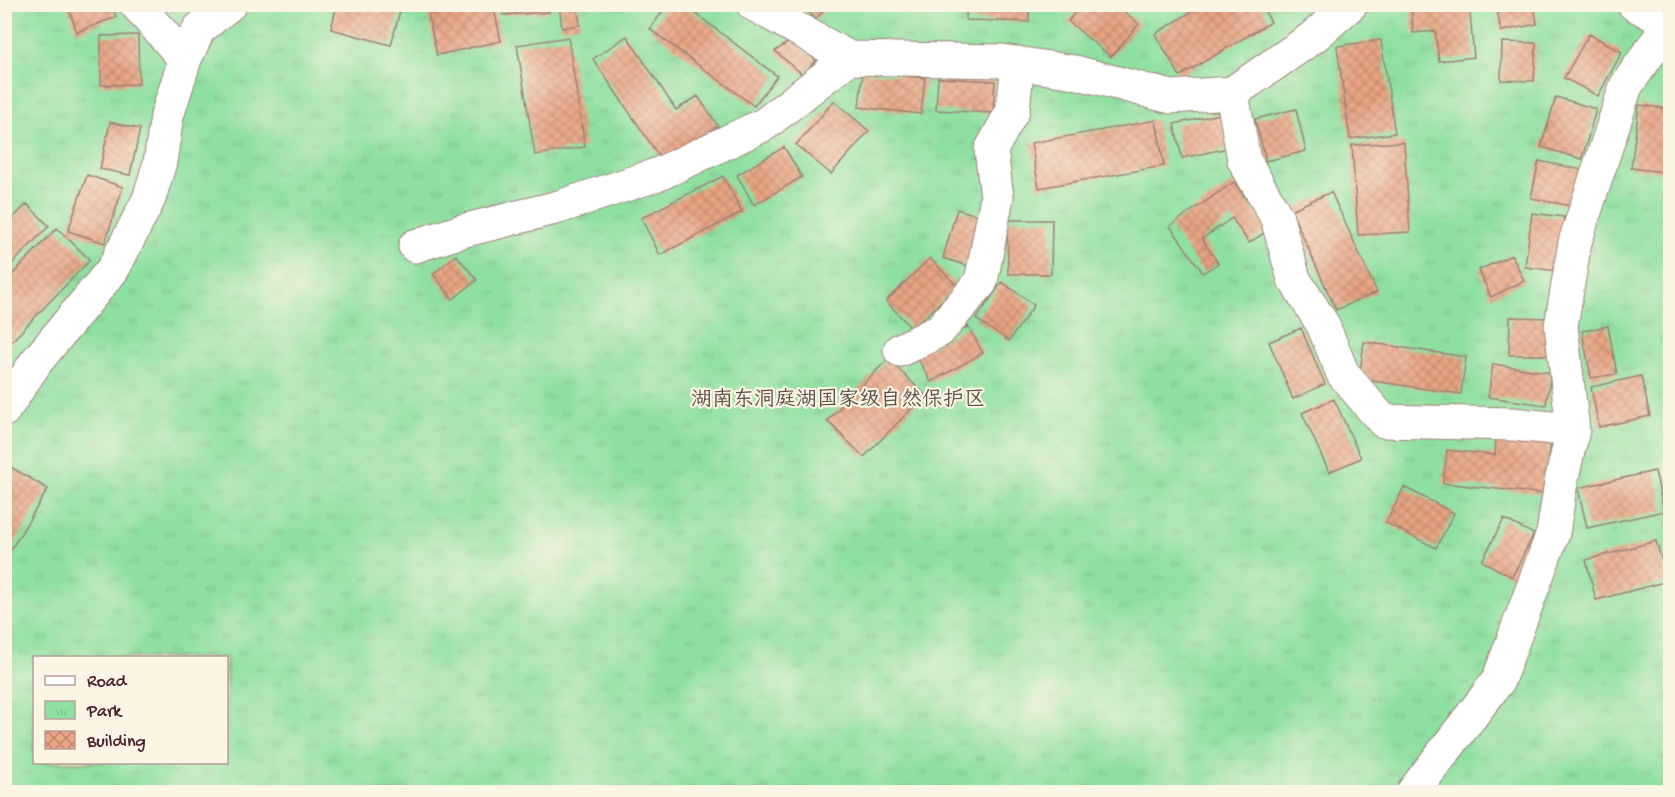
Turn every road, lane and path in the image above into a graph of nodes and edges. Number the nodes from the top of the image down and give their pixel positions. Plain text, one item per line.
1 (136, 4) edge
2 (230, 4) edge
3 (753, 4) edge
4 (1351, 4) edge
5 (1634, 4) edge
6 (1670, 23) edge
7 (849, 58) junction
8 (185, 60) junction
9 (1018, 63) junction
10 (1233, 93) junction
11 (415, 246) dead end
12 (900, 350) dead end
13 (4, 410) edge
14 (1573, 429) junction
15 (1413, 792) edge

1 - 8 street
2 - 8 street
3 - 7 street
4 - 10 street
5 - 6 street
6 - 14 street
7 - 9 street
7 - 11 street
8 - 13 street
9 - 10 street
9 - 12 street
10 - 14 street
14 - 15 street

